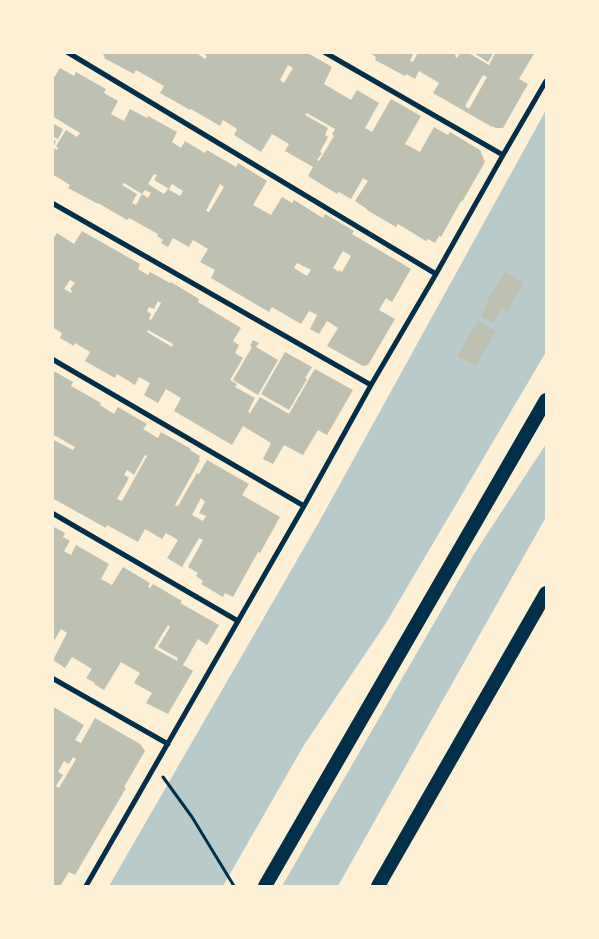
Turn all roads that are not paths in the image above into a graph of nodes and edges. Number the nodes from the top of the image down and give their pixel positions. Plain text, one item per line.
1 (67, 52) edge
2 (324, 52) edge
3 (546, 81) edge
4 (503, 155) junction
5 (52, 203) edge
6 (436, 274) junction
7 (52, 358) edge
8 (371, 385) junction
9 (546, 400) edge
10 (304, 506) junction
11 (52, 513) edge
12 (546, 593) edge
13 (238, 621) junction
14 (52, 678) edge
15 (168, 744) junction
16 (86, 886) edge
17 (265, 886) edge
18 (378, 886) edge

1 - 6 street
2 - 4 street
3 - 4 street
4 - 6 street
5 - 8 street
6 - 8 street
7 - 10 street
8 - 10 street
9 - 17 highway
10 - 13 street
11 - 13 street
12 - 18 highway
13 - 15 street
14 - 15 street
15 - 16 street

